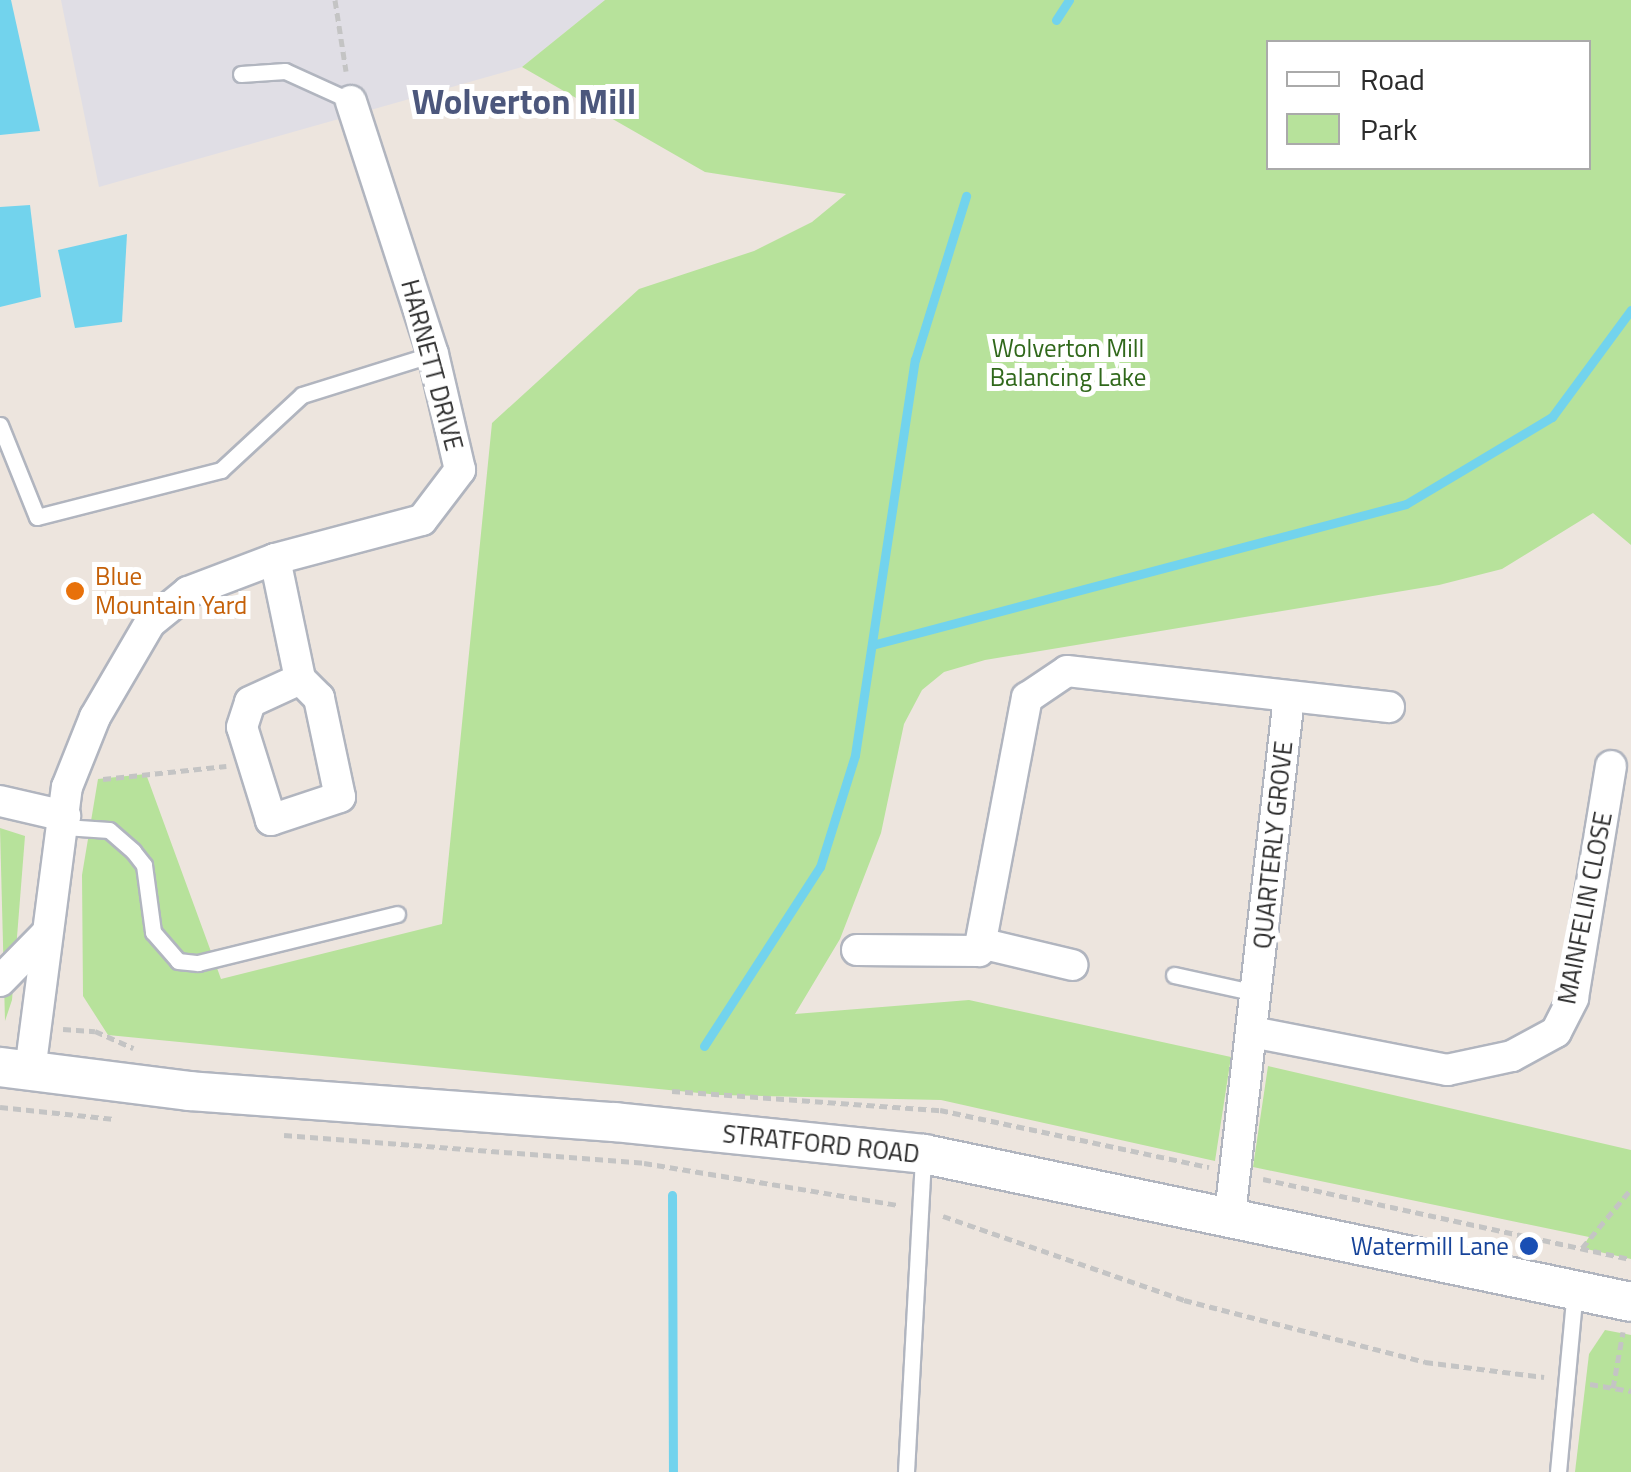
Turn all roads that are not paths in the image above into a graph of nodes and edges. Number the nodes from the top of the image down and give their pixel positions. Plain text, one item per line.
1 (241, 74) dead end
2 (351, 101) joint
3 (433, 354) junction
4 (0, 425) edge
5 (275, 559) junction
6 (300, 679) junction
7 (1289, 697) junction
8 (1389, 707) dead end
9 (1611, 766) dead end
10 (0, 801) edge
11 (66, 810) junction
12 (397, 914) dead end
13 (47, 933) junction
14 (980, 942) junction
15 (857, 950) dead end
16 (1072, 965) dead end
17 (1174, 974) dead end
18 (0, 981) edge
19 (1256, 993) junction
20 (1252, 1032) junction
21 (15, 1069) edge
22 (924, 1154) junction
23 (1230, 1215) junction
24 (1575, 1289) junction
25 (1631, 1302) edge
26 (906, 1472) edge
27 (1558, 1472) edge

1 - 2 lane
2 - 3 street, HARNETT DRIVE
3 - 4 lane
3 - 5 street, HARNETT DRIVE
5 - 6 street
5 - 11 street, HARNETT DRIVE
6 - 6 street
7 - 8 street
7 - 14 street
7 - 19 street, QUARTERLY GROVE
9 - 20 street, MAINFELIN CLOSE
10 - 11 street
11 - 12 lane
11 - 13 street, HARNETT DRIVE
13 - 18 street
13 - 21 street, HARNETT DRIVE
14 - 15 street
14 - 16 street
17 - 19 lane
19 - 20 street, QUARTERLY GROVE
20 - 23 street, QUARTERLY GROVE
21 - 22 street, STRATFORD ROAD
22 - 23 street, STRATFORD ROAD
22 - 26 lane
23 - 24 street, STRATFORD ROAD
24 - 25 street, STRATFORD ROAD
24 - 27 lane

